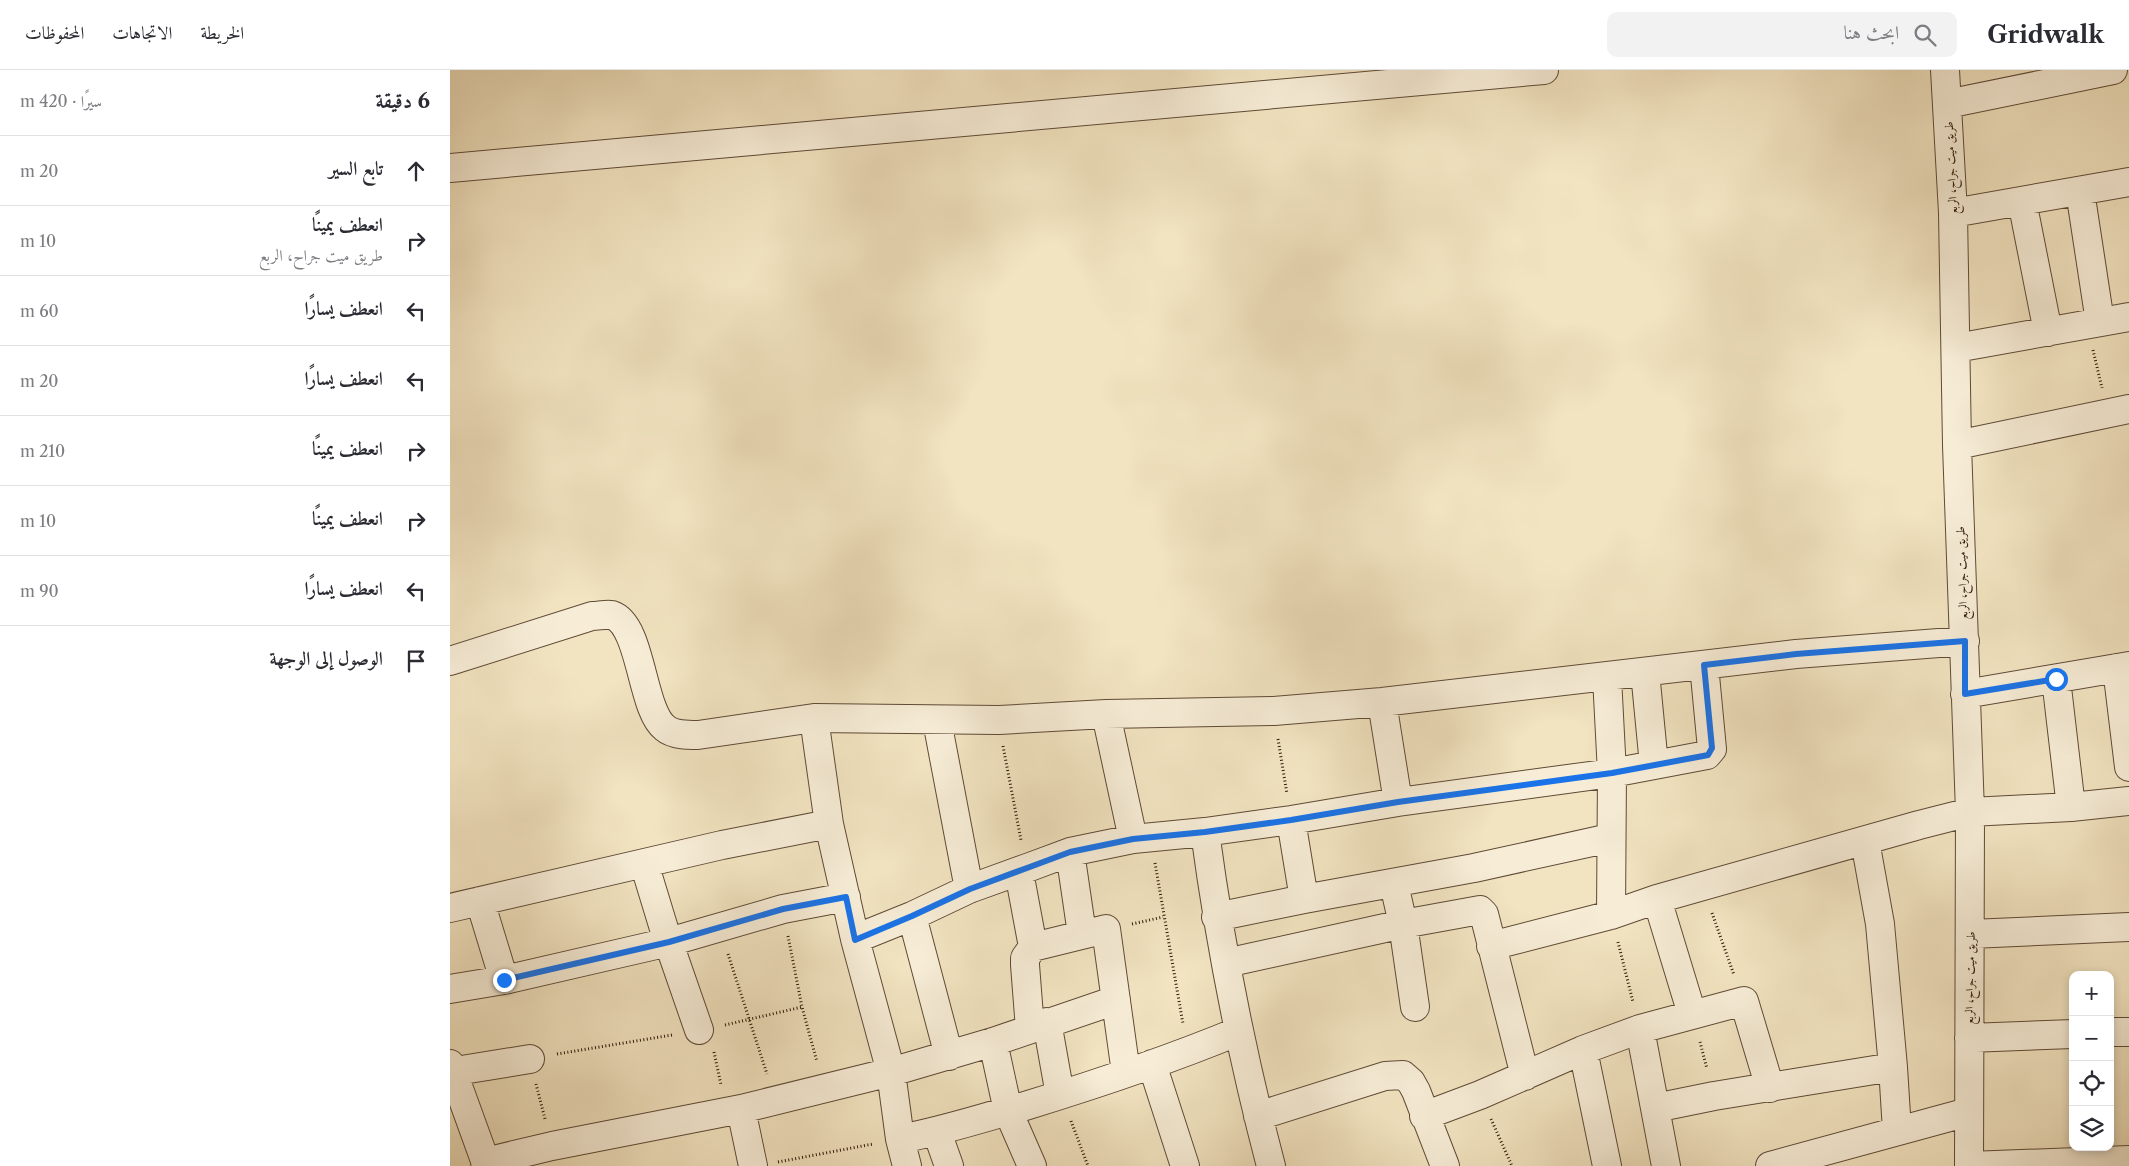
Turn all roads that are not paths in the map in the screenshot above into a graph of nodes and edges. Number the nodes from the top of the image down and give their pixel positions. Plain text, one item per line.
1 (1544, 70) edge
2 (1945, 70) edge
3 (2113, 70) edge
4 (2080, 73) edge
5 (1947, 104) junction
6 (450, 168) edge
7 (2129, 182) edge
8 (2080, 191) junction
9 (2022, 201) junction
10 (1953, 213) junction
11 (2129, 317) edge
12 (2093, 324) junction
13 (2048, 332) junction
14 (1956, 348) junction
15 (2119, 411) edge
16 (1957, 445) junction
17 (1965, 641) junction
18 (450, 661) edge
19 (1704, 665) junction
20 (2123, 667) edge
21 (1645, 672) junction
22 (1607, 677) junction
23 (2056, 679) junction
24 (1965, 694) junction
25 (1382, 702) junction
26 (1106, 714) junction
27 (814, 718) junction
28 (937, 721) junction
29 (1654, 766) junction
30 (2129, 766) edge
31 (1612, 773) junction
32 (2129, 801) edge
33 (1398, 802) junction
34 (2070, 807) junction
35 (1970, 812) junction
36 (1291, 820) junction
37 (829, 824) junction
38 (1205, 832) junction
39 (1142, 838) junction
40 (1610, 838) junction
41 (1865, 841) junction
42 (1070, 852) junction
43 (644, 863) junction
44 (1023, 870) junction
45 (1394, 884) junction
46 (970, 889) junction
47 (846, 897) junction
48 (1304, 899) junction
49 (1657, 899) junction
50 (480, 901) junction
51 (450, 908) edge
52 (1611, 915) junction
53 (912, 916) junction
54 (1216, 917) junction
55 (1403, 924) junction
56 (2129, 927) edge
57 (1082, 934) junction
58 (1970, 934) junction
59 (855, 940) junction
60 (669, 942) junction
61 (1491, 946) junction
62 (1033, 948) junction
63 (1226, 963) junction
64 (504, 980) junction
65 (450, 989) edge
66 (1116, 1000) junction
67 (1415, 1007) dead end
68 (1692, 1014) junction
69 (1039, 1026) junction
70 (1640, 1029) junction
71 (1239, 1031) junction
72 (2114, 1032) edge
73 (2129, 1032) edge
74 (2069, 1034) edge
75 (706, 1038) road end
76 (1969, 1038) junction
77 (993, 1042) junction
78 (1583, 1050) junction
79 (949, 1056) junction
80 (530, 1059) road end
81 (1152, 1064) junction
82 (1893, 1067) junction
83 (451, 1069) edge
84 (890, 1072) junction
85 (1126, 1073) junction
86 (1525, 1076) junction
87 (1770, 1088) junction
88 (1060, 1095) junction
89 (1655, 1108) junction
90 (734, 1111) junction
91 (1008, 1111) junction
92 (1968, 1112) junction
93 (1258, 1116) junction
94 (1424, 1116) junction
95 (1897, 1131) junction
96 (936, 1132) junction
97 (461, 1133) edge
98 (900, 1139) junction
99 (2129, 1160) edge
100 (486, 1164) edge
101 (762, 1165) edge
102 (906, 1166) edge
103 (949, 1166) edge
104 (1032, 1166) edge
105 (1185, 1166) edge
106 (1271, 1166) edge
107 (1445, 1166) edge
108 (1606, 1166) edge
109 (1666, 1166) edge
110 (1770, 1166) edge
111 (1969, 1166) edge

1 - 6 street
2 - 5 street, طريق ميت جراح، الربع
3 - 4 street
4 - 5 street
5 - 10 street, طريق ميت جراح، الربع
7 - 8 street
8 - 9 street
8 - 12 street
9 - 10 street
9 - 13 street
10 - 14 street, طريق ميت جراح، الربع
11 - 12 street
12 - 13 street
13 - 14 street
14 - 16 street, طريق ميت جراح، الربع
15 - 16 street
16 - 17 street, طريق ميت جراح، الربع
17 - 19 street
17 - 24 street, طريق ميت جراح، الربع
18 - 27 street
19 - 21 street
19 - 29 street
20 - 23 street
20 - 30 street
21 - 22 street
21 - 29 street
22 - 25 street
22 - 31 street
23 - 24 street
23 - 34 street
24 - 35 street, طريق ميت جراح، الربع
25 - 26 street
25 - 33 street
26 - 28 street
26 - 39 street
27 - 28 street
27 - 37 street
28 - 46 street
29 - 31 street
31 - 33 street
31 - 40 street
32 - 34 street
33 - 36 street
34 - 35 street
35 - 41 street
35 - 58 street, طريق ميت جراح، الربع
36 - 38 street
36 - 48 street
37 - 43 street
37 - 47 street
38 - 39 street
38 - 54 street
39 - 42 street
40 - 45 street
40 - 52 street
41 - 49 street
41 - 82 street
42 - 44 street
42 - 57 street
43 - 50 street
43 - 60 street
44 - 46 street
44 - 62 street
45 - 48 street
45 - 55 street
46 - 53 street
47 - 59 street
47 - 60 street
48 - 54 street
49 - 52 street
49 - 68 street
50 - 51 street
50 - 64 street
52 - 61 street
53 - 59 street
53 - 79 street
54 - 63 street
55 - 61 street
55 - 63 street
55 - 67 street
56 - 58 street
57 - 62 street
57 - 66 street
58 - 76 street, طريق ميت جراح، الربع
59 - 84 street
60 - 64 street
60 - 75 street
61 - 86 street
62 - 69 street
63 - 71 street
64 - 65 street
66 - 69 street
66 - 85 street
68 - 70 street
68 - 87 street
69 - 77 street
69 - 88 street
70 - 78 street
70 - 89 street
71 - 81 street
71 - 93 street
72 - 73 street
74 - 76 street
76 - 92 street, طريق ميت جراح، الربع
77 - 79 street
77 - 91 street
78 - 86 street
78 - 108 street
79 - 84 street
80 - 83 street
81 - 85 street
81 - 105 street
82 - 87 street
82 - 95 street
83 - 97 street
84 - 90 street
84 - 98 street
85 - 88 street
86 - 94 street
87 - 89 street
88 - 91 street
89 - 109 street
90 - 100 street
90 - 101 street
91 - 96 street
91 - 104 street
92 - 95 street
92 - 111 street, طريق ميت جراح، الربع
93 - 94 street
93 - 106 street
94 - 107 street
95 - 110 street
96 - 98 street
96 - 103 street
97 - 100 street
98 - 102 street
99 - 111 street

